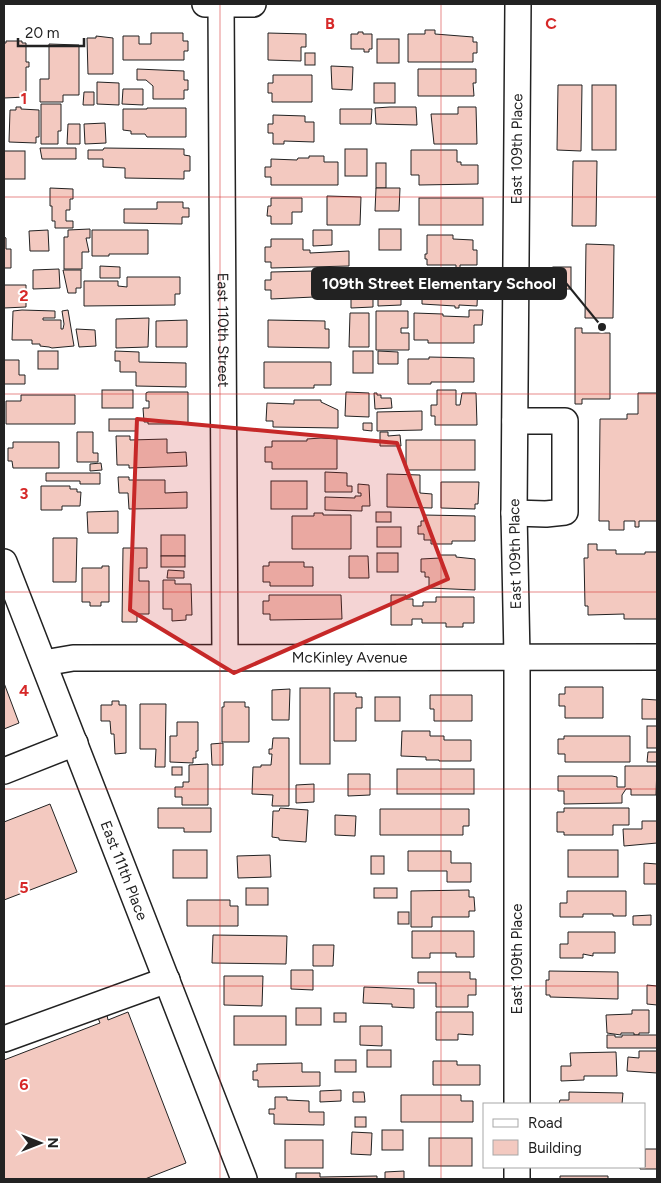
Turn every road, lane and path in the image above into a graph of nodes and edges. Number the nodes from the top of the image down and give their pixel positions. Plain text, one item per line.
1 (205, 4) edge
2 (221, 4) edge
3 (253, 4) edge
4 (518, 4) edge
5 (514, 421) junction
6 (514, 512) junction
7 (4, 562) edge
8 (225, 657) junction
9 (517, 657) junction
10 (657, 657) edge
11 (44, 663) junction
12 (75, 743) junction
13 (4, 771) edge
14 (167, 980) junction
15 (4, 1039) edge
16 (517, 1103) edge
17 (244, 1179) edge

1 - 2 street
2 - 3 street
2 - 8 street, East 110th Street
4 - 5 street, East 109th Place
5 - 6 street, East 109th Place
5 - 6 street
6 - 9 street, East 109th Place
7 - 11 street, East 111th Place
8 - 9 street, McKinley Avenue
8 - 11 street, McKinley Avenue
9 - 10 street, McKinley Avenue
9 - 16 street, East 109th Place
11 - 12 street, East 111th Place
12 - 13 street
12 - 14 street, East 111th Place
14 - 15 street
14 - 17 street, East 111th Place

